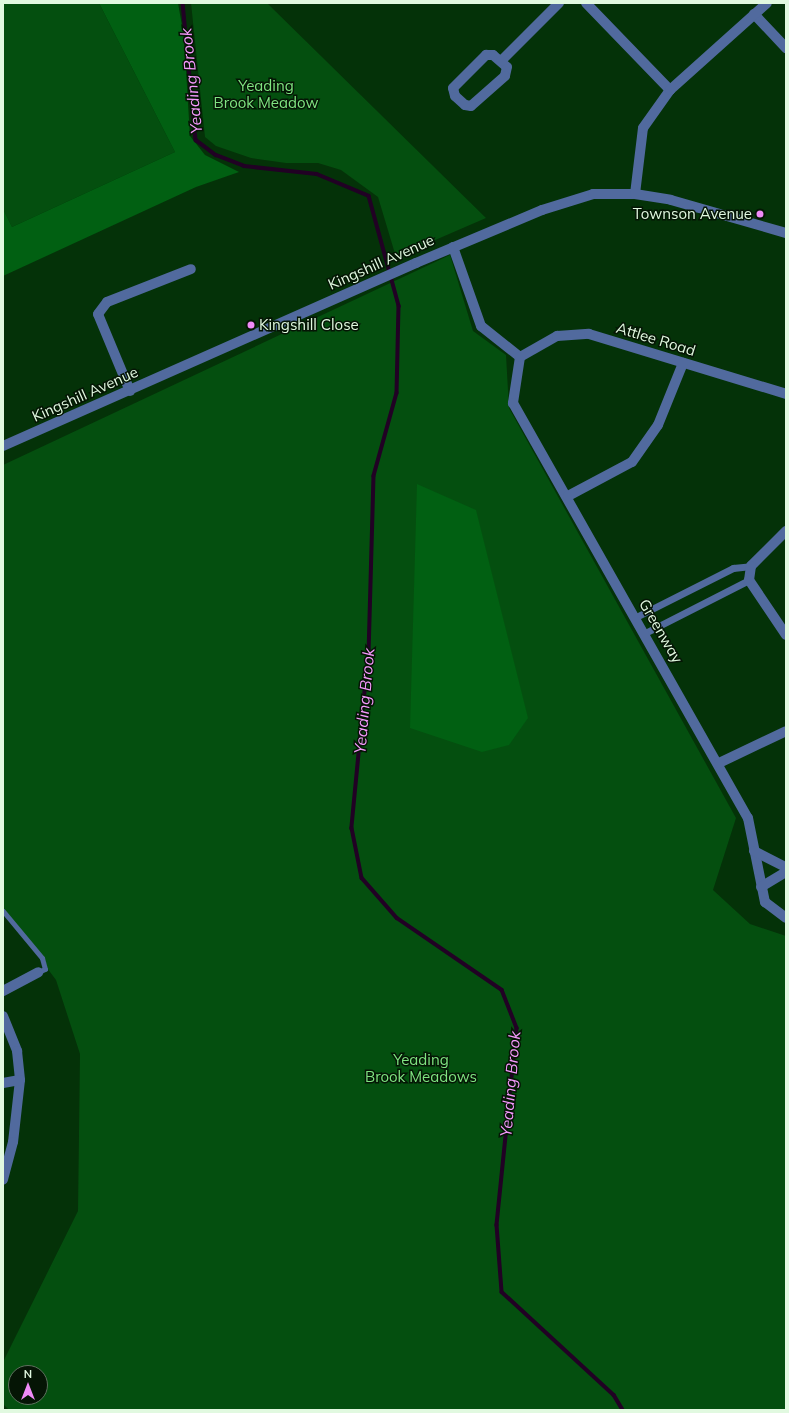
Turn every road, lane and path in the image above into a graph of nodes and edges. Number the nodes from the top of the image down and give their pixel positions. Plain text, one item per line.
1 (559, 3) edge
2 (586, 3) edge
3 (767, 3) edge
4 (754, 14) junction
5 (786, 48) edge
6 (501, 61) junction
7 (670, 90) junction
8 (635, 194) junction
9 (786, 233) edge
10 (453, 247) junction
11 (191, 269) dead end
12 (520, 357) junction
13 (683, 363) junction
14 (130, 391) junction
15 (786, 394) edge
16 (3, 446) edge
17 (568, 496) junction
18 (786, 531) edge
19 (751, 566) junction
20 (749, 580) junction
21 (636, 617) junction
22 (645, 633) junction
23 (786, 635) edge
24 (786, 731) edge
25 (719, 763) junction
26 (754, 851) junction
27 (786, 867) edge
28 (786, 872) edge
29 (761, 887) junction
30 (3, 911) edge
31 (784, 916) edge
32 (38, 972) joint
33 (3, 991) edge
34 (3, 1016) edge
35 (20, 1080) junction
36 (3, 1083) edge
37 (3, 1180) edge

1 - 6 street
2 - 7 street
3 - 4 street
4 - 5 street
4 - 7 street
6 - 6 street
7 - 8 street
8 - 9 street, Kingshill Avenue
8 - 10 street, Kingshill Avenue
10 - 12 street
10 - 14 street, Kingshill Avenue
11 - 14 street
12 - 13 street, Attlee Road
12 - 17 street, Greenway
13 - 15 street, Attlee Road
13 - 17 street
14 - 16 street, Kingshill Avenue
17 - 21 street, Greenway
18 - 19 street
19 - 20 street
19 - 21 street
20 - 22 street
20 - 23 street
21 - 22 street, Greenway
22 - 25 street, Greenway
24 - 25 street
25 - 26 street, Greenway
26 - 27 street
26 - 29 street, Greenway
28 - 29 street
29 - 31 street, Greenway
30 - 32 lane
32 - 33 street
34 - 35 street
35 - 36 street
35 - 37 street

